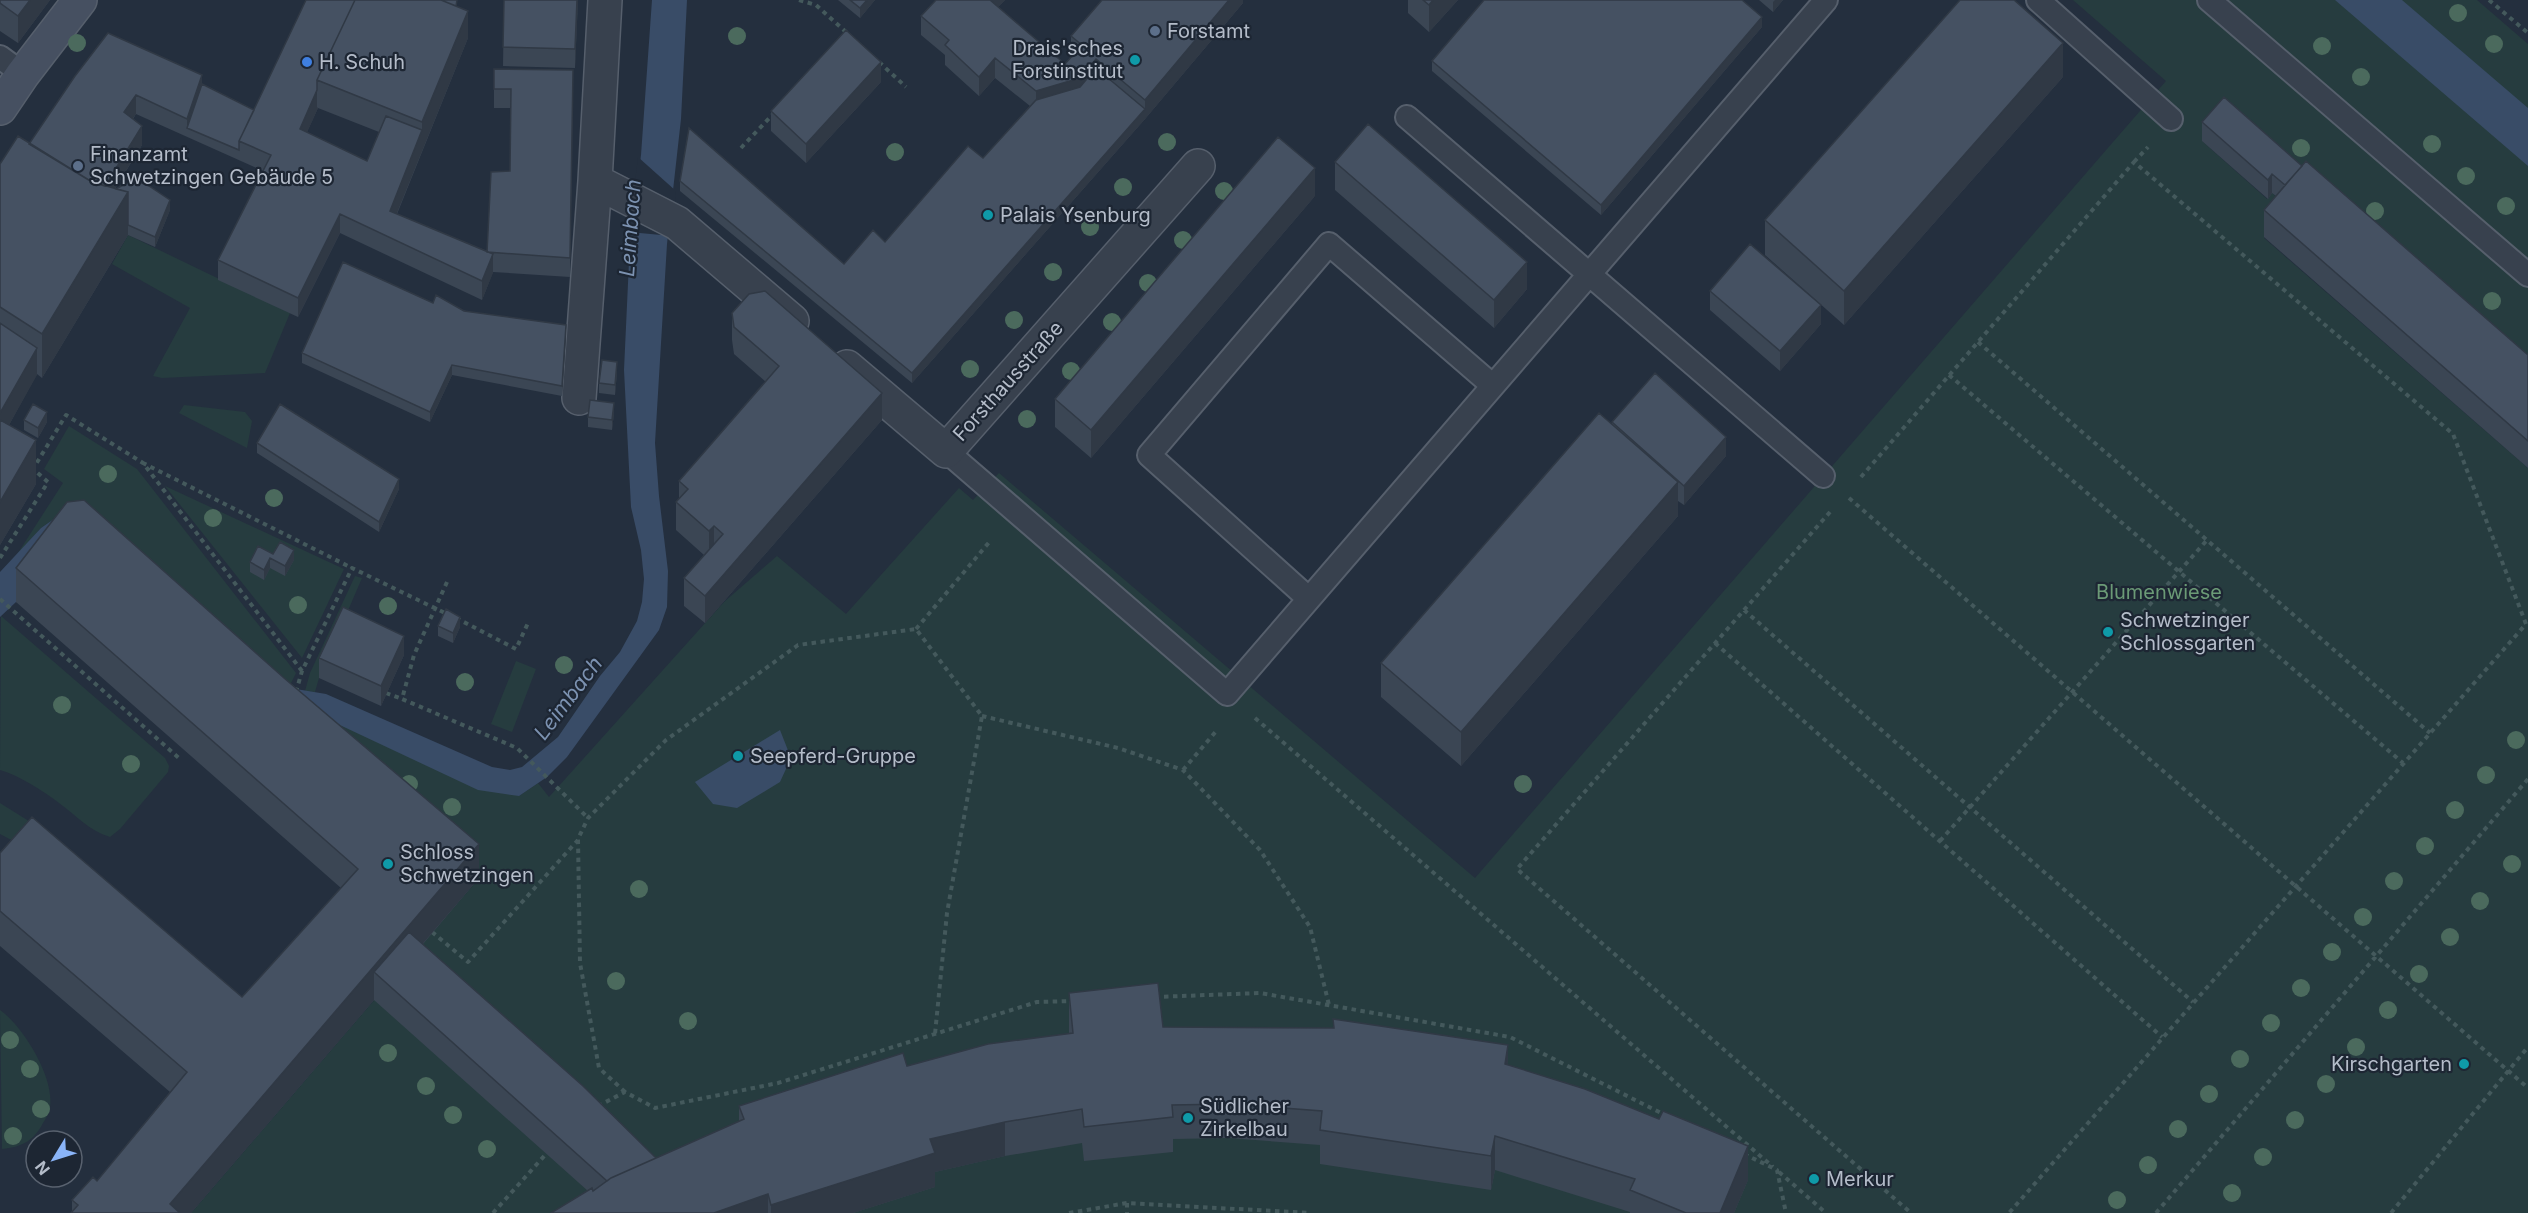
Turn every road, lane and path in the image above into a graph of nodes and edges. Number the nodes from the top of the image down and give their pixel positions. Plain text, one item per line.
1 (80, 0) edge
2 (605, 0) edge
3 (799, 0) edge
4 (1826, 0) edge
5 (2037, 0) edge
6 (2209, 0) edge
7 (2489, 0) edge
8 (847, 33) junction
9 (2528, 33) edge
10 (855, 40) edge
11 (840, 41) edge
12 (872, 56) edge
13 (12, 65) edge
14 (906, 87) dead end
15 (779, 107) edge
16 (0, 108) edge
17 (1407, 117) dead end
18 (2170, 119) dead end
19 (741, 148) dead end
20 (1198, 166) dead end
21 (595, 181) junction
22 (1589, 273) junction
23 (2528, 275) edge
24 (1978, 342) junction
25 (1949, 375) junction
26 (1492, 385) junction
27 (579, 398) dead end
28 (946, 451) junction
29 (143, 463) junction
30 (1823, 476) joint
31 (1845, 495) junction
32 (1015, 511) junction
33 (2207, 540) junction
34 (0, 558) edge
35 (352, 568) junction
36 (2179, 572) junction
37 (447, 582) dead end
38 (1308, 598) junction
39 (0, 599) edge
40 (435, 608) junction
41 (1744, 610) junction
42 (528, 623) dead end
43 (916, 629) junction
44 (1715, 643) junction
45 (302, 671) junction
46 (2072, 691) junction
47 (386, 693) edge
48 (294, 698) edge
49 (402, 699) junction
50 (1233, 699) junction
51 (982, 716) junction
52 (2430, 732) junction
53 (180, 759) dead end
54 (2403, 763) junction
55 (1184, 770) junction
56 (2528, 780) edge
57 (1970, 807) junction
58 (588, 818) junction
59 (578, 839) junction
60 (1940, 841) junction
61 (2295, 885) junction
62 (432, 932) edge
63 (2377, 956) junction
64 (1154, 997) edge
65 (1084, 1000) edge
66 (2193, 1002) junction
67 (1329, 1005) junction
68 (935, 1034) junction
69 (2162, 1037) junction
70 (2528, 1047) edge
71 (2508, 1071) junction
72 (2528, 1088) edge
73 (625, 1092) junction
74 (594, 1108) edge
75 (1670, 1117) edge
76 (1734, 1149) edge
77 (546, 1154) edge
78 (1777, 1170) junction
79 (1126, 1203) junction
80 (493, 1213) edge
81 (1069, 1213) edge
82 (1127, 1213) edge
83 (1310, 1213) edge
84 (1786, 1213) edge
85 (1826, 1213) edge
86 (1911, 1213) edge
87 (2009, 1213) edge
88 (2156, 1213) edge
89 (2391, 1213) edge

1 - 13 street
2 - 21 street
3 - 8 path
4 - 22 lane
5 - 18 lane
6 - 23 lane
7 - 9 path
8 - 10 path
8 - 11 path
12 - 14 path
13 - 16 street
15 - 19 path
17 - 22 lane
20 - 28 street, Forsthausstraße
21 - 27 street
21 - 28 street, Forsthausstraße
22 - 26 lane
22 - 30 lane
24 - 25 path
24 - 33 path
24 - 52 path
25 - 31 path
25 - 36 path
26 - 38 lane
26 - 38 lane
28 - 32 lane
29 - 34 path
29 - 35 path
29 - 45 path
30 - 31 path
31 - 41 path
31 - 46 path
32 - 43 path
32 - 50 lane
33 - 36 path
33 - 52 path
35 - 40 path
35 - 45 path
36 - 46 path
36 - 54 path
37 - 40 path
38 - 50 lane
39 - 53 path
40 - 42 path
40 - 49 path
41 - 44 path
41 - 57 path
43 - 51 path
43 - 58 path
44 - 60 path
44 - 86 path
45 - 48 path
46 - 57 path
46 - 61 path
47 - 49 path
49 - 58 path
50 - 55 path
50 - 78 path
51 - 55 path
51 - 68 path
52 - 54 path
54 - 61 path
55 - 67 path
56 - 63 path
57 - 60 path
57 - 66 path
58 - 59 path
59 - 62 path
59 - 73 path
60 - 69 path
61 - 63 path
61 - 66 path
63 - 71 path
63 - 88 path
64 - 67 path
65 - 68 path
66 - 69 path
67 - 75 path
68 - 73 path
69 - 87 path
70 - 71 path
71 - 72 path
71 - 89 path
73 - 74 path
76 - 78 path
77 - 80 path
78 - 84 path
78 - 85 path
79 - 81 path
79 - 82 path
79 - 83 path

